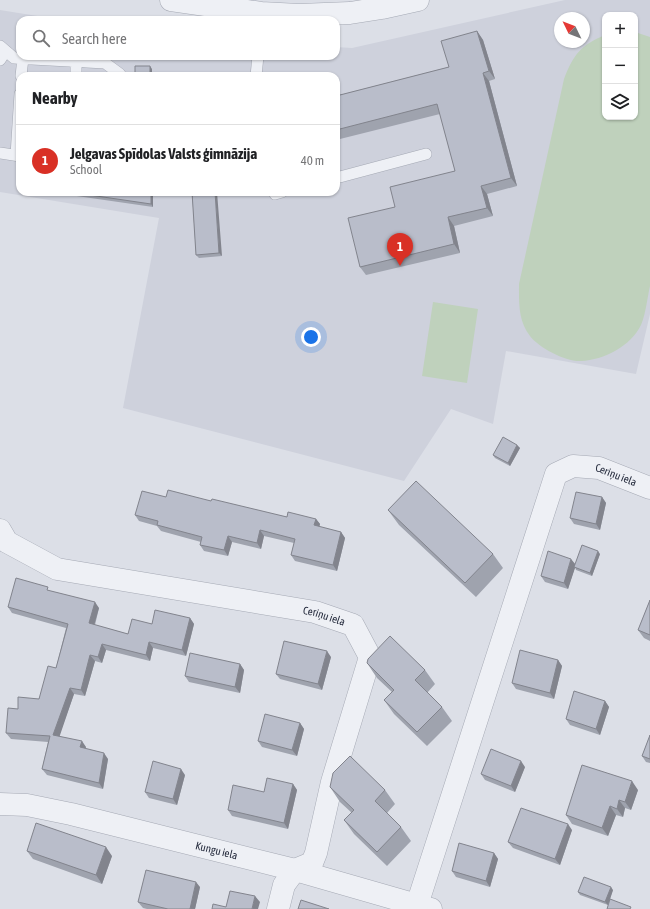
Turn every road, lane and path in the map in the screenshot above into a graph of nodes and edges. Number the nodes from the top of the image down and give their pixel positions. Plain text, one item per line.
1 (171, 0) edge
2 (418, 0) edge
3 (256, 16) edge
4 (280, 16) edge
5 (2, 52) edge
6 (16, 58) edge
7 (22, 60) edge
8 (58, 60) edge
9 (258, 60) edge
10 (76, 61) junction
11 (21, 72) edge
12 (76, 72) edge
13 (117, 72) edge
14 (256, 72) edge
15 (0, 153) edge
16 (426, 154) dead end
17 (16, 156) edge
18 (340, 177) edge
19 (650, 488) edge
20 (0, 530) edge
21 (0, 804) edge
22 (295, 870) junction
23 (424, 907) edge
24 (278, 909) edge

1 - 3 street
2 - 4 street
5 - 6 lane
7 - 11 lane
8 - 10 lane
9 - 14 lane
10 - 12 lane
10 - 13 lane
15 - 17 lane
16 - 18 lane
19 - 23 street, Ceriņu iela
20 - 22 street, Ceriņu iela
21 - 22 street, Kungu iela
22 - 23 street, Kungu iela
22 - 24 street, Ceriņu iela

